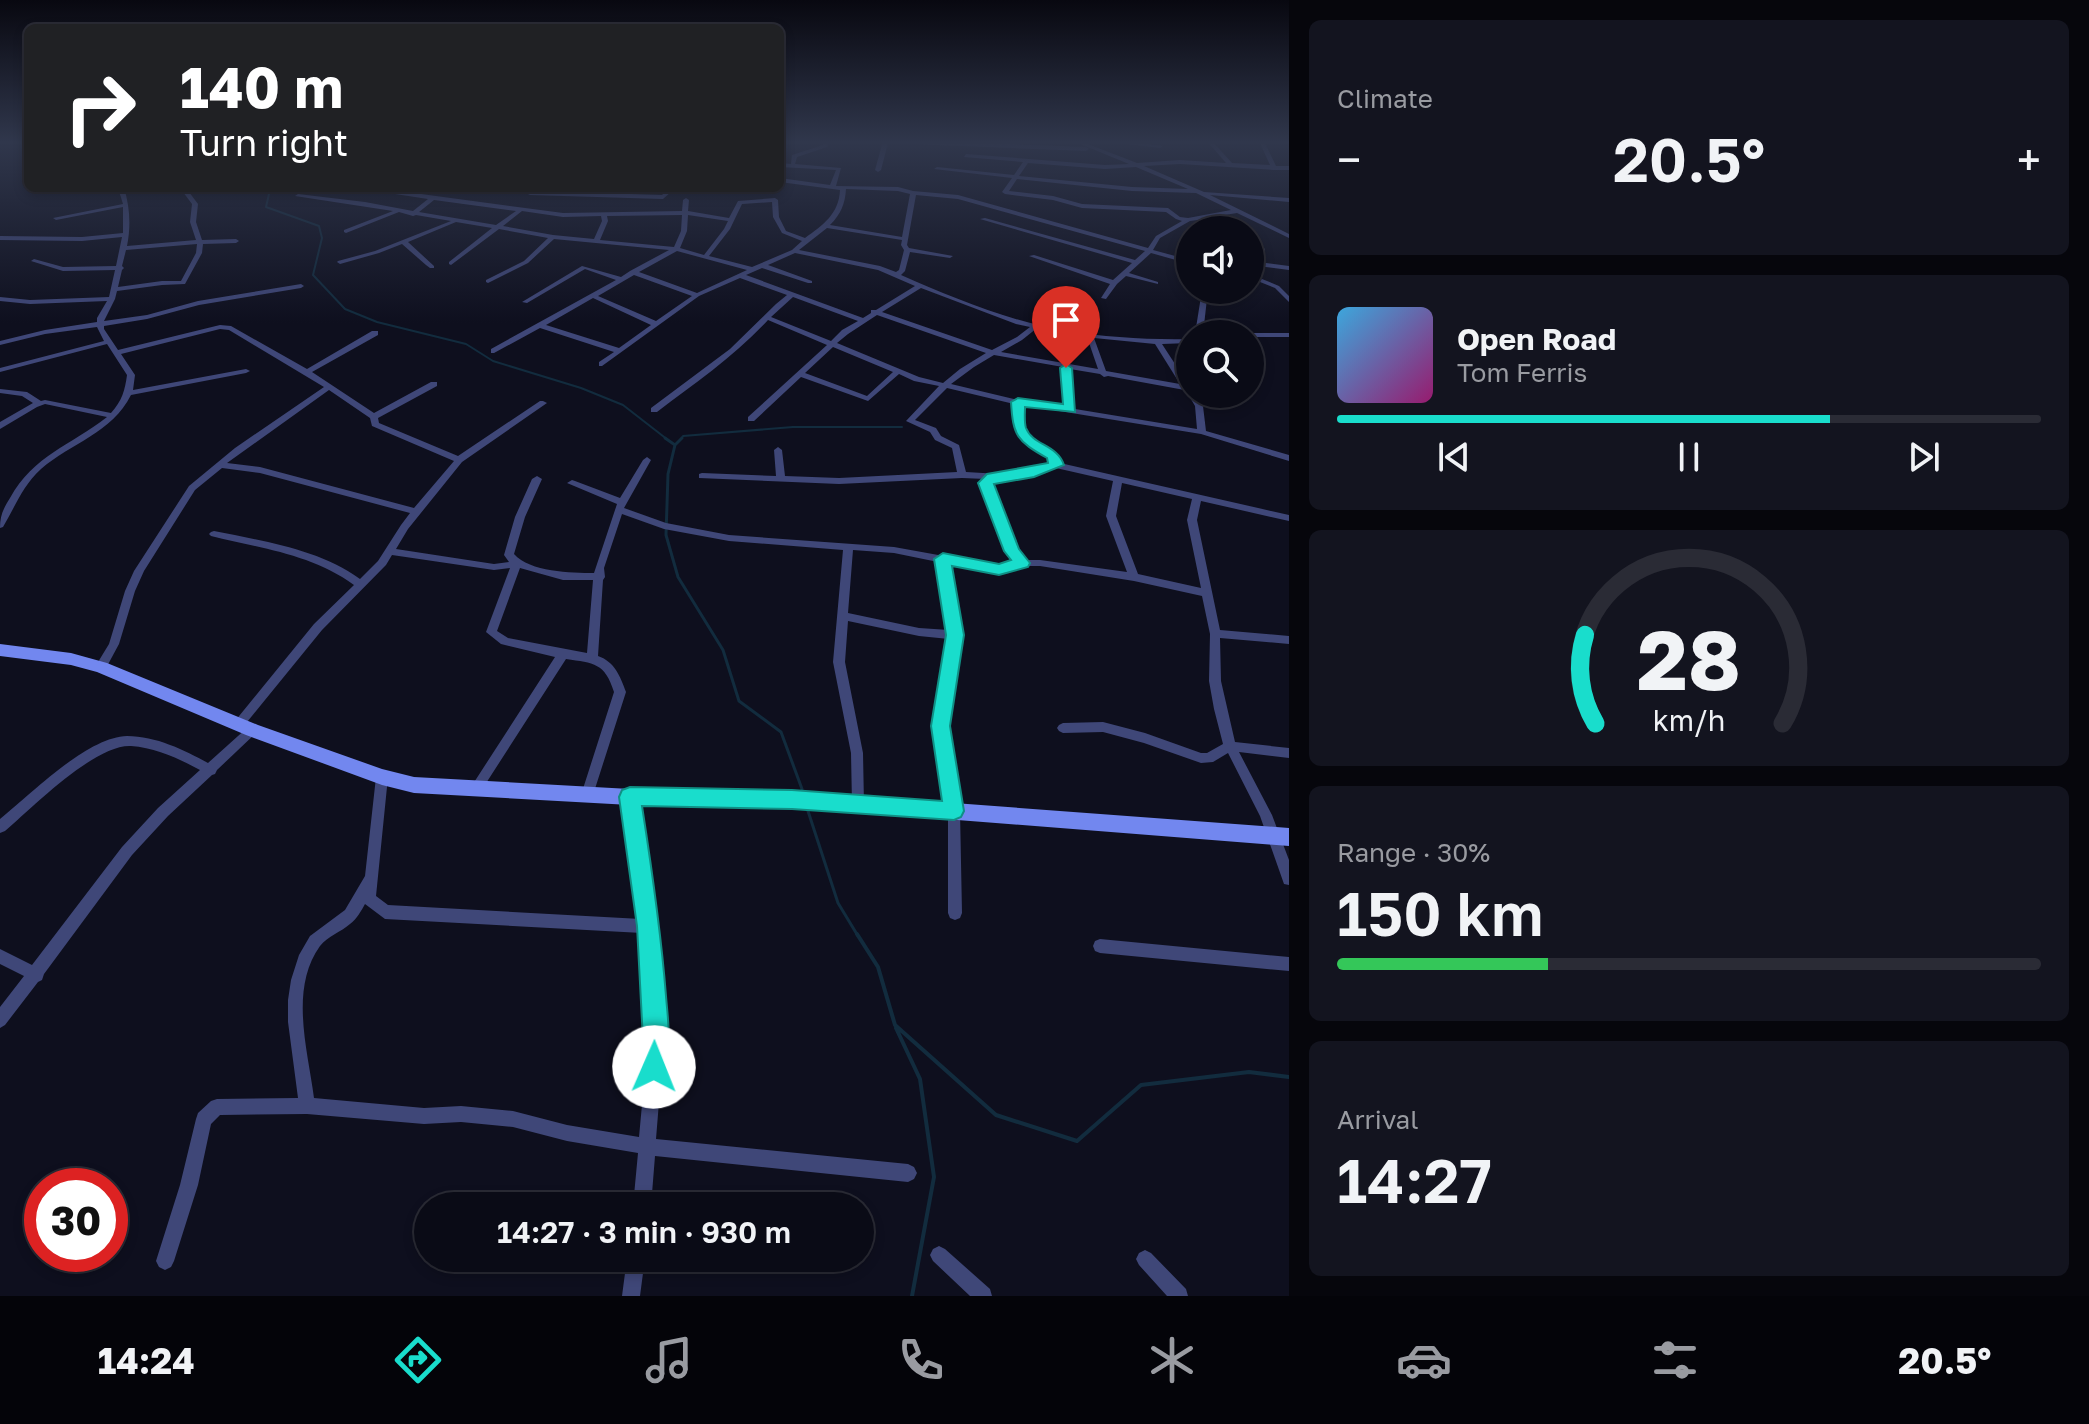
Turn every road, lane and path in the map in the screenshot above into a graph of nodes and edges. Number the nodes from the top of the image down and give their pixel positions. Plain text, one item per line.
1 (125, 201) edge
2 (193, 201) edge
3 (344, 201) edge
4 (369, 201) edge
5 (429, 201) edge
6 (458, 201) edge
7 (571, 201) edge
8 (686, 201) edge
9 (748, 201) edge
10 (775, 201) edge
11 (842, 201) edge
12 (912, 201) edge
13 (974, 201) edge
14 (1066, 201) edge
15 (1134, 201) edge
16 (1218, 201) edge
17 (365, 204) junction
18 (126, 205) junction
19 (1113, 207) junction
20 (1140, 207) junction
21 (520, 210) junction
22 (398, 211) junction
23 (1237, 211) junction
24 (687, 213) junction
25 (413, 214) junction
26 (604, 214) junction
27 (563, 215) junction
28 (1176, 216) edge
29 (1205, 216) edge
30 (1120, 217) dead end
31 (56, 218) dead end
32 (983, 219) dead end
33 (732, 220) junction
34 (453, 221) junction
35 (826, 226) junction
36 (1176, 227) edge
37 (498, 229) junction
38 (346, 231) dead end
39 (126, 235) junction
40 (1289, 236) edge
41 (553, 237) junction
42 (0, 238) edge
43 (906, 239) junction
44 (805, 240) junction
45 (236, 241) dead end
46 (200, 242) junction
47 (403, 242) junction
48 (596, 242) junction
49 (124, 248) junction
50 (676, 249) junction
51 (907, 250) junction
52 (794, 251) junction
53 (1149, 251) junction
54 (706, 256) junction
55 (950, 256) dead end
56 (1032, 256) dead end
57 (1176, 258) edge
58 (34, 261) dead end
59 (340, 262) dead end
60 (451, 263) dead end
61 (1137, 263) junction
62 (1264, 265) edge
63 (763, 266) junction
64 (432, 267) dead end
65 (121, 268) junction
66 (1289, 268) edge
67 (754, 270) junction
68 (632, 272) junction
69 (1124, 273) junction
70 (896, 275) junction
71 (741, 276) junction
72 (619, 279) junction
73 (488, 281) dead end
74 (810, 282) dead end
75 (1264, 282) edge
76 (1114, 283) junction
77 (1156, 283) dead end
78 (301, 286) dead end
79 (920, 286) junction
80 (113, 290) junction
81 (697, 295) junction
82 (792, 295) junction
83 (593, 296) junction
84 (1104, 298) dead end
85 (0, 299) edge
86 (112, 299) junction
87 (982, 299) dead end
88 (1289, 300) edge
89 (525, 302) dead end
90 (974, 305) junction
91 (874, 312) junction
92 (766, 317) junction
93 (861, 320) junction
94 (101, 324) junction
95 (656, 324) junction
96 (541, 326) junction
97 (1035, 326) junction
98 (375, 333) dead end
99 (1264, 335) edge
100 (1289, 335) edge
101 (1090, 336) junction
102 (1176, 341) edge
103 (107, 342) junction
104 (1157, 342) junction
105 (0, 343) edge
106 (832, 343) junction
107 (494, 351) dead end
108 (619, 351) junction
109 (990, 352) junction
110 (116, 353) junction
111 (602, 364) dead end
112 (1066, 368) junction
113 (0, 370) edge
114 (246, 371) dead end
115 (1176, 371) edge
116 (307, 372) junction
117 (897, 372) junction
118 (800, 374) junction
119 (1104, 375) junction
120 (434, 384) dead end
121 (943, 385) junction
122 (330, 386) junction
123 (1176, 389) edge
124 (0, 391) edge
125 (128, 393) junction
126 (1018, 402) junction
127 (39, 403) junction
128 (543, 403) dead end
129 (1199, 408) edge
130 (1071, 409) junction
131 (654, 410) dead end
132 (113, 416) junction
133 (374, 417) junction
134 (751, 419) dead end
135 (0, 426) edge
136 (1202, 432) junction
137 (778, 450) dead end
138 (1289, 458) edge
139 (459, 460) junction
140 (647, 460) dead end
141 (218, 465) junction
142 (1056, 465) junction
143 (962, 475) junction
144 (702, 476) dead end
145 (781, 477) junction
146 (992, 478) junction
147 (537, 479) dead end
148 (1118, 480) junction
149 (572, 483) dead end
150 (1197, 499) junction
151 (622, 506) junction
152 (416, 512) junction
153 (1289, 518) edge
154 (0, 525) edge
155 (214, 534) dead end
156 (848, 546) junction
157 (390, 551) junction
158 (943, 559) junction
159 (513, 560) junction
160 (1022, 563) junction
161 (600, 577) junction
162 (1134, 577) junction
163 (360, 584) junction
164 (1205, 593) junction
165 (844, 616) junction
166 (1215, 634) junction
167 (955, 635) junction
168 (1289, 640) edge
169 (0, 650) edge
170 (563, 654) junction
171 (592, 656) junction
172 (101, 667) junction
173 (246, 727) junction
174 (1063, 728) dead end
175 (1230, 746) junction
176 (1289, 753) edge
177 (211, 770) junction
178 (382, 777) junction
179 (477, 787) junction
180 (587, 795) junction
181 (630, 797) junction
182 (858, 804) junction
183 (954, 811) junction
184 (0, 827) edge
185 (1282, 836) edge
186 (369, 879) junction
187 (1289, 879) edge
188 (955, 913) dead end
189 (649, 926) junction
190 (1100, 946) dead end
191 (0, 956) edge
192 (1289, 964) edge
193 (37, 975) junction
194 (0, 1020) edge
195 (307, 1106) junction
196 (649, 1147) junction
197 (908, 1173) dead end
198 (644, 1192) edge
199 (939, 1255) dead end
200 (1145, 1259) dead end
201 (165, 1261) dead end
202 (634, 1272) edge
203 (631, 1296) edge
204 (983, 1296) edge
205 (1179, 1296) edge

1 - 18 street
2 - 46 street
3 - 17 street
4 - 17 street
5 - 25 street
6 - 21 street
7 - 27 street
8 - 24 street
9 - 33 street
10 - 44 street
11 - 35 street
12 - 43 street
13 - 53 street
14 - 19 street
15 - 20 street
16 - 23 street
17 - 22 street
18 - 31 street
18 - 39 street
19 - 20 street
19 - 30 street
20 - 28 street
21 - 27 street
21 - 37 street
22 - 25 street
22 - 38 street
23 - 29 street
23 - 40 street
24 - 26 street
24 - 33 street
24 - 50 street
25 - 34 street
26 - 27 street
26 - 48 street
32 - 61 street
33 - 54 street
34 - 37 street
34 - 47 street
35 - 43 street
35 - 44 street
36 - 53 street
37 - 41 street
37 - 60 street
39 - 42 street
39 - 49 street
41 - 48 street
41 - 73 street
43 - 51 street
44 - 52 street
45 - 46 street
46 - 49 street
46 - 80 street
47 - 59 street
47 - 64 street
48 - 50 street
49 - 65 street
50 - 54 street
50 - 68 street
51 - 55 street
51 - 70 street
52 - 63 street
52 - 70 street
53 - 57 street
53 - 61 street
54 - 67 street
56 - 76 street
58 - 65 street
61 - 69 street
62 - 66 street
63 - 67 street
63 - 74 street
65 - 80 street
67 - 71 street
68 - 72 street
68 - 81 street
69 - 76 street
69 - 77 street
70 - 79 street
71 - 81 street
71 - 82 street
72 - 83 street
72 - 89 street
75 - 88 street
76 - 84 street
78 - 94 street
79 - 90 street
79 - 91 street
80 - 86 street
81 - 95 street
82 - 92 street
82 - 93 street
83 - 95 street
83 - 96 street
85 - 86 street
86 - 94 street
87 - 90 street
90 - 97 street
91 - 93 street
91 - 109 street
92 - 106 street
92 - 131 street
93 - 106 street
94 - 103 street
94 - 105 street
95 - 108 street
96 - 107 street
96 - 108 street
97 - 101 street
97 - 109 street
98 - 116 street
99 - 100 street
101 - 104 street
101 - 119 street
102 - 104 street
103 - 110 street
103 - 113 street
104 - 115 street
106 - 117 street
106 - 118 street
108 - 111 street
109 - 112 street
109 - 121 street
110 - 116 street
110 - 125 street
112 - 119 street
112 - 130 street
114 - 125 street
116 - 122 street
117 - 118 street
117 - 121 street
118 - 134 street
119 - 123 street
120 - 133 street
121 - 126 street
121 - 143 street
122 - 133 street
122 - 141 street
124 - 127 street
125 - 132 street
126 - 130 street
126 - 142 street
127 - 132 street
127 - 135 street
128 - 139 street
129 - 136 street
130 - 136 street
132 - 154 street
133 - 139 street
136 - 138 street
137 - 145 street
139 - 152 street
140 - 151 street
141 - 152 street
141 - 172 street
142 - 146 street
142 - 148 street
143 - 145 street
143 - 146 street
144 - 145 street
146 - 160 street
147 - 159 street
148 - 150 street
148 - 162 street
149 - 151 street
150 - 153 street
150 - 164 street
151 - 156 street
151 - 161 street
152 - 157 street
155 - 163 street
156 - 158 street
156 - 165 street
157 - 159 street
157 - 163 street
158 - 160 street
158 - 167 street
159 - 161 street
159 - 170 street
160 - 162 street
161 - 171 street
162 - 164 street
163 - 173 street
164 - 166 street
165 - 167 street
165 - 182 street
166 - 168 street
166 - 175 street
167 - 183 street
169 - 172 street
170 - 171 street
170 - 179 street
171 - 180 street
172 - 173 street
173 - 177 street
173 - 178 street
174 - 175 street
175 - 176 street
175 - 185 street
177 - 184 street
177 - 193 street
178 - 179 street
178 - 186 street
179 - 180 street
180 - 181 street
181 - 182 street
181 - 189 street
182 - 183 street
183 - 185 street
183 - 188 street
185 - 187 street
186 - 189 street
186 - 195 street
189 - 196 street
190 - 192 street
191 - 193 street
193 - 194 street
195 - 196 street
195 - 201 street
196 - 197 street
196 - 198 street
199 - 204 street
200 - 205 street
202 - 203 street

